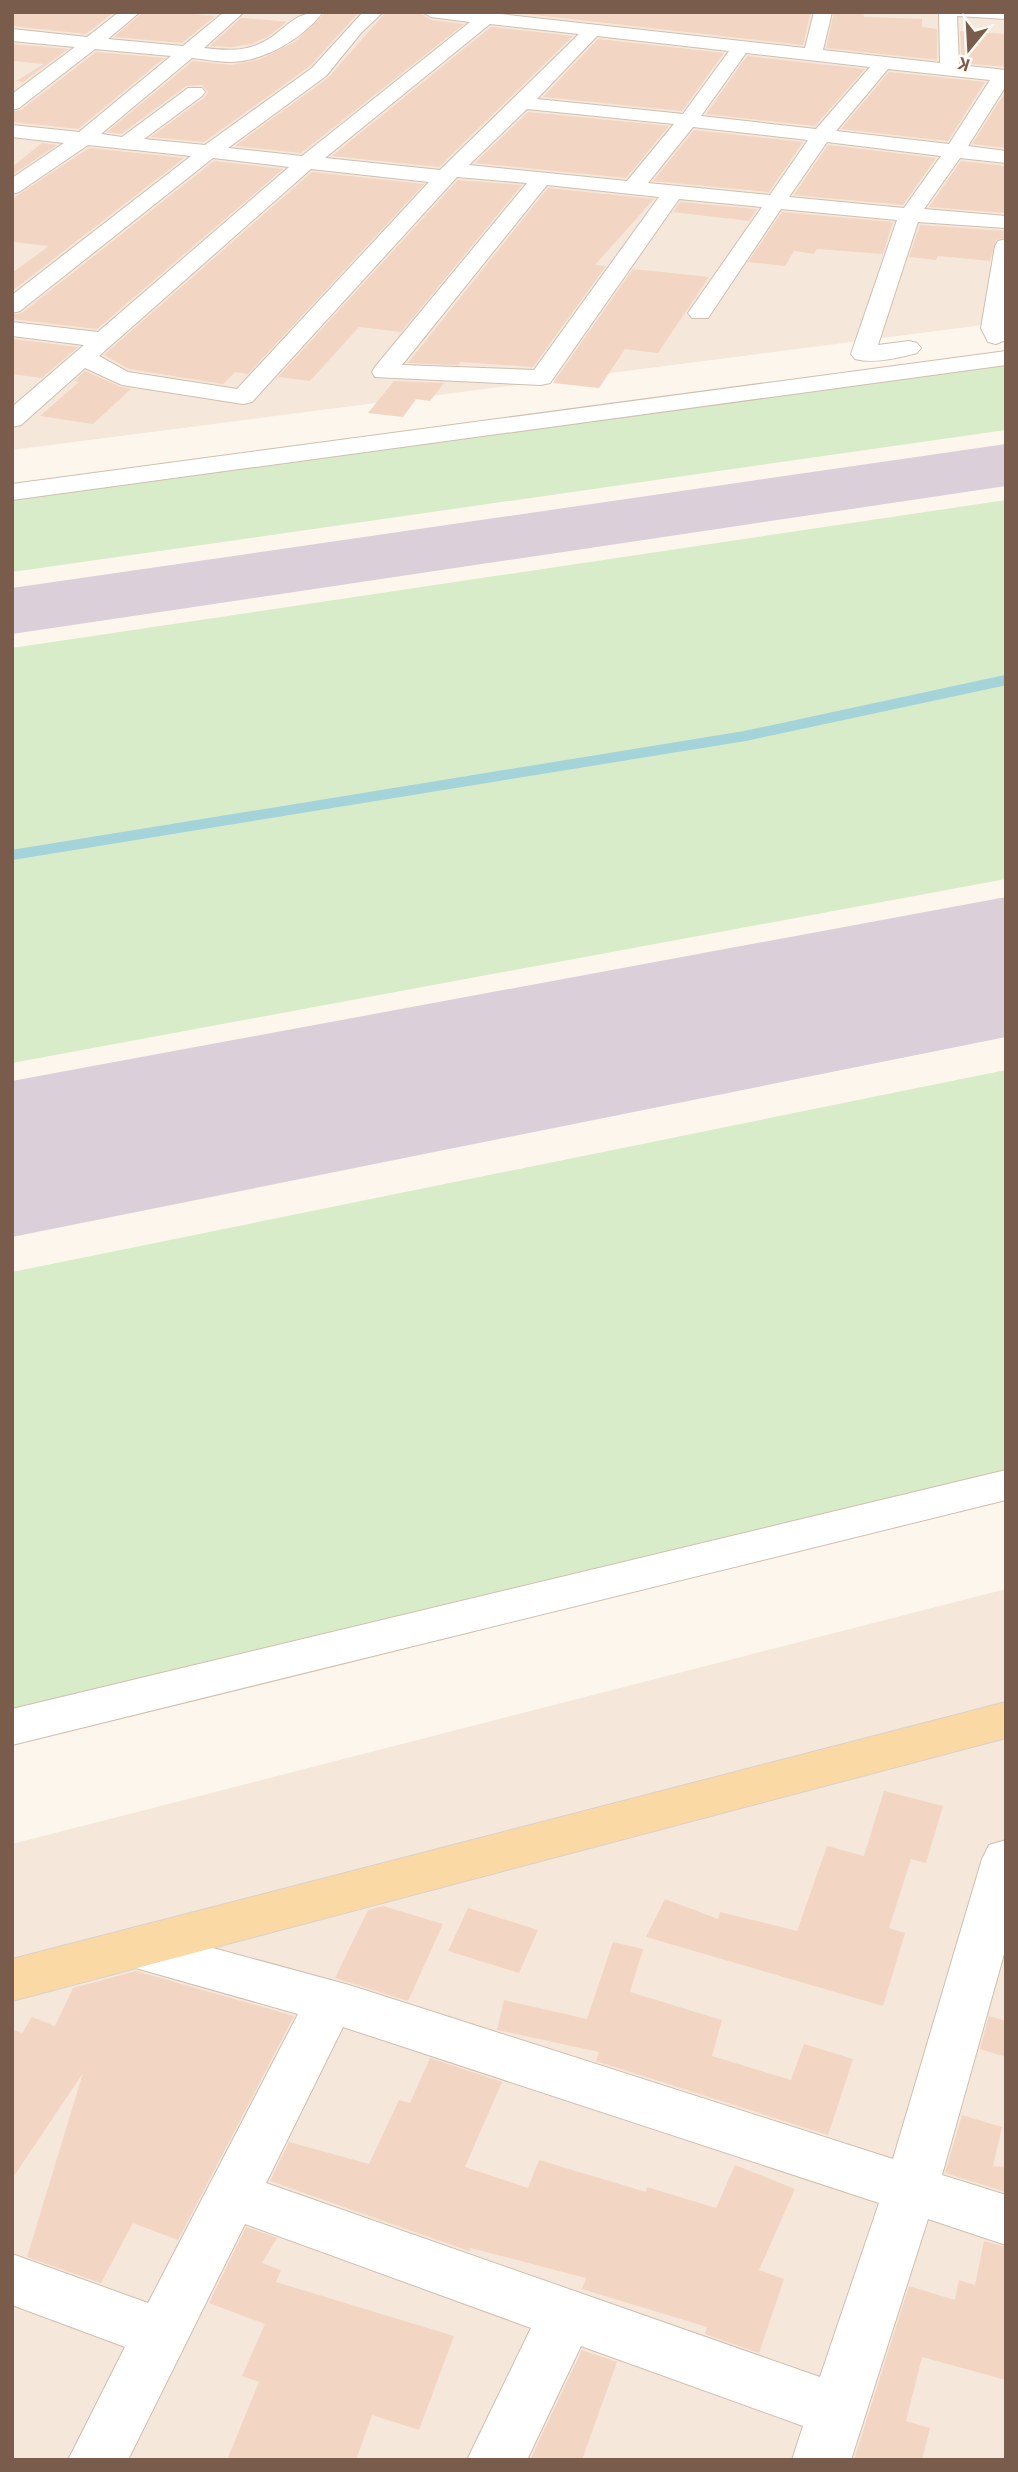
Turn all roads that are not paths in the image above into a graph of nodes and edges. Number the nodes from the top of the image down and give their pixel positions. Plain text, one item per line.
1 (131, 12) edge
2 (235, 12) edge
3 (314, 12) edge
4 (374, 12) edge
5 (431, 12) edge
6 (823, 12) edge
7 (948, 12) edge
8 (962, 12) edge
9 (1006, 14) edge
10 (485, 19) junction
11 (558, 19) edge
12 (58, 20) dead end
13 (594, 29) junction
14 (37, 37) junction
15 (90, 41) junction
16 (16, 43) edge
17 (741, 47) junction
18 (185, 54) junction
19 (813, 54) junction
20 (883, 63) junction
21 (950, 69) junction
22 (1004, 75) edge
23 (195, 92) dead end
24 (522, 103) junction
25 (12, 104) edge
26 (688, 120) junction
27 (12, 131) edge
28 (820, 137) junction
29 (83, 139) junction
30 (126, 143) junction
31 (210, 151) junction
32 (955, 151) junction
33 (1006, 157) edge
34 (306, 163) junction
35 (449, 173) junction
36 (542, 178) junction
37 (634, 186) junction
38 (12, 188) edge
39 (674, 191) junction
40 (775, 203) junction
41 (909, 216) junction
42 (1006, 222) edge
43 (1006, 246) edge
44 (12, 306) edge
45 (699, 313) dead end
46 (12, 329) edge
47 (104, 340) junction
48 (1003, 344) edge
49 (84, 358) junction
50 (12, 420) edge
51 (12, 492) edge
52 (1006, 1485) edge
53 (1006, 1720) edge
54 (12, 1727) edge
55 (1006, 1858) edge
56 (136, 1948) junction
57 (12, 1980) edge
58 (330, 2002) junction
59 (911, 2189) junction
60 (231, 2195) junction
61 (1006, 2220) edge
62 (12, 2279) edge
63 (567, 2314) junction
64 (161, 2334) junction
65 (829, 2436) edge
66 (97, 2460) edge
67 (496, 2460) edge

1 - 15 street
2 - 18 street
3 - 18 street
4 - 31 street
5 - 10 street
6 - 19 street
7 - 21 street
8 - 9 street
10 - 11 street
10 - 34 street
11 - 13 street
12 - 14 street
13 - 17 street
13 - 24 street
14 - 15 street
14 - 16 street
15 - 18 street
15 - 25 street
17 - 19 street
17 - 26 street
18 - 29 street
19 - 20 street
20 - 21 street
20 - 28 street
21 - 22 street
22 - 32 street
23 - 30 street
24 - 26 street
24 - 35 street
26 - 28 street
26 - 37 street
27 - 29 street
28 - 32 street
28 - 40 street
29 - 30 street
29 - 38 street
30 - 31 street
31 - 34 street
31 - 44 street
32 - 33 street
32 - 41 street
34 - 35 street
34 - 47 street
35 - 36 street
35 - 49 street
36 - 37 street
36 - 39 street
37 - 39 street
39 - 40 street
40 - 41 street
40 - 45 street
41 - 42 street
41 - 48 street
43 - 48 street
46 - 47 street
47 - 49 street
48 - 51 street
49 - 50 street
52 - 54 street
53 - 56 main road
55 - 59 street
56 - 57 main road
56 - 58 street
58 - 59 street
58 - 60 street
59 - 61 street
59 - 65 street
60 - 63 street
60 - 64 street
62 - 64 street
63 - 65 street
63 - 67 street
64 - 66 street

